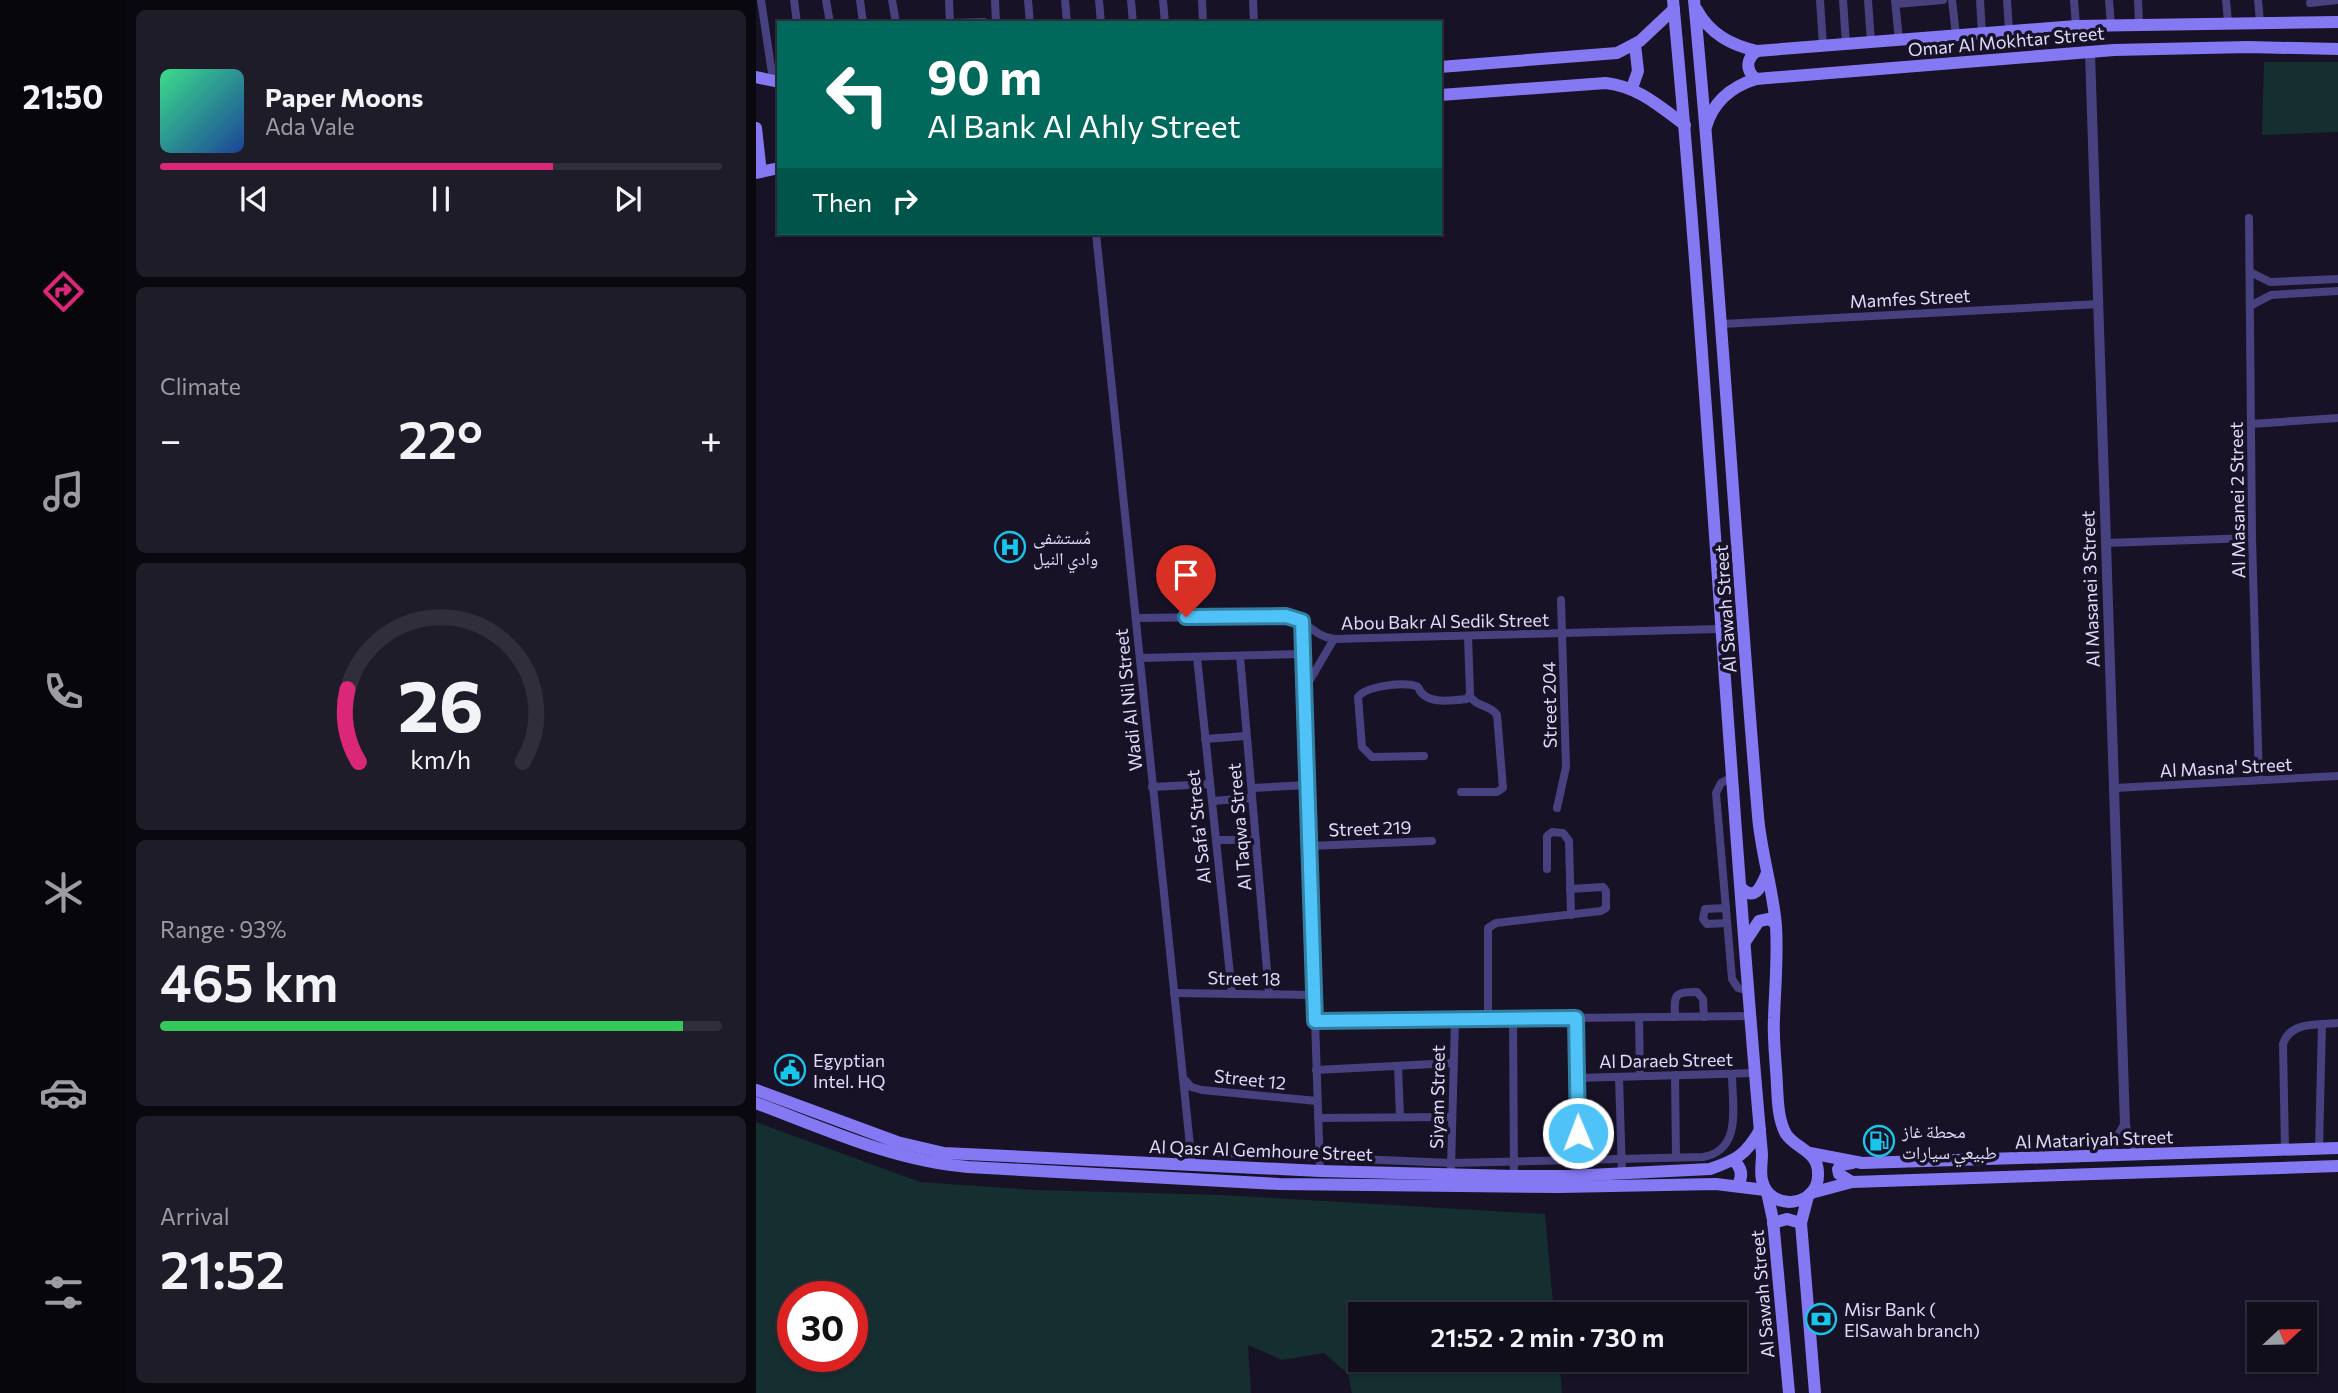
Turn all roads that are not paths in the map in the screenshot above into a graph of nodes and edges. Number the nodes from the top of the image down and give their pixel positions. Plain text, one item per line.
1 (761, 0) edge
2 (794, 0) edge
3 (826, 0) edge
4 (860, 0) edge
5 (902, 0) edge
6 (949, 0) edge
7 (995, 0) edge
8 (1028, 0) edge
9 (1065, 0) edge
10 (1099, 0) edge
11 (1131, 0) edge
12 (1164, 0) edge
13 (1202, 0) edge
14 (1253, 0) edge
15 (1820, 0) edge
16 (1843, 0) edge
17 (1868, 0) edge
18 (1943, 0) edge
19 (1952, 0) edge
20 (1980, 0) edge
21 (2007, 0) edge
22 (2074, 0) edge
23 (2109, 0) edge
24 (2138, 0) edge
25 (2226, 0) edge
26 (2258, 0) edge
27 (2338, 0) edge
28 (892, 1) edge
29 (2310, 1) edge
30 (1896, 2) edge
31 (1674, 4) edge
32 (1694, 4) edge
33 (797, 21) edge
34 (830, 21) edge
35 (863, 21) edge
36 (895, 21) edge
37 (950, 21) edge
38 (996, 21) edge
39 (1030, 21) edge
40 (1067, 21) edge
41 (1101, 21) edge
42 (1133, 21) edge
43 (1165, 21) edge
44 (1203, 21) edge
45 (1254, 21) edge
46 (2228, 22) junction
47 (2260, 22) junction
48 (2311, 22) junction
49 (2338, 22) edge
50 (2140, 23) junction
51 (2111, 25) junction
52 (2076, 26) junction
53 (2009, 31) junction
54 (1982, 33) junction
55 (1956, 35) junction
56 (1899, 40) junction
57 (1871, 41) junction
58 (1846, 44) junction
59 (1634, 45) junction
60 (1823, 46) junction
61 (2338, 49) edge
62 (1757, 51) junction
63 (2090, 51) junction
64 (1442, 67) edge
65 (756, 77) edge
66 (1756, 79) junction
67 (776, 81) edge
68 (1632, 88) junction
69 (1442, 95) edge
70 (1685, 125) junction
71 (756, 128) edge
72 (1704, 131) junction
73 (777, 162) edge
74 (758, 168) edge
75 (777, 168) edge
76 (2249, 218) dead end
77 (1096, 235) edge
78 (2250, 272) junction
79 (1718, 278) junction
80 (2338, 279) edge
81 (1696, 290) junction
82 (2338, 292) edge
83 (2099, 304) junction
84 (2250, 306) junction
85 (1722, 324) junction
86 (1701, 346) junction
87 (2338, 418) edge
88 (2251, 424) junction
89 (2252, 538) junction
90 (2106, 543) junction
91 (1561, 600) dead end
92 (1136, 618) junction
93 (1302, 621) junction
94 (1720, 629) junction
95 (1562, 634) junction
96 (1468, 636) junction
97 (1334, 639) junction
98 (1303, 654) junction
99 (1240, 656) junction
100 (1197, 657) junction
101 (1140, 658) junction
102 (1304, 690) junction
103 (1470, 696) junction
104 (1247, 736) junction
105 (1205, 739) junction
106 (1424, 756) dead end
107 (2338, 776) edge
108 (1732, 777) junction
109 (2259, 780) junction
110 (1210, 784) junction
111 (1307, 785) junction
112 (1153, 787) junction
113 (2115, 788) junction
114 (1461, 792) dead end
115 (1252, 793) junction
116 (1212, 801) junction
117 (1557, 808) dead end
118 (1216, 840) junction
119 (1256, 840) junction
120 (1432, 841) dead end
121 (1309, 846) junction
122 (1547, 869) dead end
123 (1768, 871) junction
124 (1741, 888) junction
125 (1570, 889) junction
126 (1726, 908) junction
127 (1571, 915) junction
128 (1727, 923) junction
129 (1775, 923) junction
130 (1745, 942) junction
131 (1749, 991) junction
132 (1174, 993) junction
133 (1232, 994) junction
134 (1269, 994) junction
135 (1314, 995) junction
136 (1751, 1016) junction
137 (1639, 1017) junction
138 (1675, 1017) junction
139 (1704, 1017) junction
140 (1488, 1018) junction
141 (1576, 1018) junction
142 (1513, 1019) junction
143 (1455, 1020) junction
144 (1315, 1021) junction
145 (2338, 1023) edge
146 (2322, 1024) junction
147 (1453, 1063) junction
148 (1398, 1066) junction
149 (1316, 1070) junction
150 (1755, 1073) junction
151 (1732, 1074) junction
152 (1640, 1076) junction
153 (1675, 1076) junction
154 (1619, 1077) junction
155 (1577, 1078) junction
156 (1183, 1079) junction
157 (756, 1090) edge
158 (1317, 1101) junction
159 (756, 1103) edge
160 (776, 1104) junction
161 (797, 1111) junction
162 (1452, 1117) junction
163 (1318, 1118) junction
164 (1399, 1118) junction
165 (2125, 1125) junction
166 (1760, 1130) junction
167 (2338, 1148) edge
168 (2319, 1149) junction
169 (2285, 1150) junction
170 (1218, 1153) dead end
171 (1810, 1153) junction
172 (2143, 1155) junction
173 (2100, 1156) junction
174 (1319, 1157) junction
175 (1676, 1157) junction
176 (1622, 1159) junction
177 (1579, 1160) junction
178 (1734, 1161) junction
179 (1514, 1162) junction
180 (1856, 1163) junction
181 (1192, 1165) junction
182 (2338, 1166) edge
183 (1451, 1169) junction
184 (1320, 1171) junction
185 (1622, 1174) junction
186 (1579, 1175) junction
187 (1514, 1176) junction
188 (1852, 1182) junction
189 (1738, 1185) junction
190 (1766, 1191) junction
191 (1810, 1195) junction
192 (1773, 1223) junction
193 (1801, 1223) junction
194 (1789, 1393) edge
195 (1815, 1393) edge

1 - 67 street
2 - 33 street
3 - 34 street
4 - 35 street
5 - 28 street
6 - 37 street
7 - 38 street
8 - 39 street
9 - 40 street
10 - 41 street
11 - 42 street
12 - 43 street
13 - 44 street
14 - 45 street
15 - 60 street
16 - 58 street
17 - 57 street
18 - 30 street
19 - 55 street
20 - 54 street
21 - 53 street
22 - 52 street
23 - 51 street
24 - 50 street
25 - 46 street
26 - 47 street
27 - 29 street
28 - 36 street
29 - 48 street
30 - 56 street
31 - 59 main road
31 - 70 main road, Al Sawah Street
32 - 62 main road, Omar Al Mokhtar Street
32 - 72 main road, Al Sawah Street
46 - 47 main road, Omar Al Mokhtar Street
46 - 50 main road, Omar Al Mokhtar Street
47 - 48 main road, Omar Al Mokhtar Street
48 - 49 main road, Omar Al Mokhtar Street
50 - 51 main road, Omar Al Mokhtar Street
51 - 52 main road, Omar Al Mokhtar Street
52 - 53 main road, Omar Al Mokhtar Street
53 - 54 main road, Omar Al Mokhtar Street
54 - 55 main road, Omar Al Mokhtar Street
55 - 56 main road, Omar Al Mokhtar Street
56 - 57 main road, Omar Al Mokhtar Street
57 - 58 main road, Omar Al Mokhtar Street
58 - 60 main road, Omar Al Mokhtar Street
59 - 64 main road
59 - 68 main road
60 - 62 main road, Omar Al Mokhtar Street
61 - 63 main road, Omar Al Mokhtar Street
62 - 66 main road
63 - 66 main road, Omar Al Mokhtar Street
63 - 83 street, Al Masanei 3 Street
65 - 67 main road
66 - 72 main road, Omar Al Mokhtar Street
68 - 69 main road
68 - 70 main road
70 - 81 main road, Al Sawah Street
71 - 74 main road
72 - 79 main road, Al Sawah Street
73 - 74 main road
74 - 75 main road
76 - 78 street, Al Masanei 2 Street
77 - 92 street, Wadi Al Nil Street
78 - 80 street
78 - 84 street, Al Masanei 2 Street
79 - 81 main road
79 - 85 main road, Al Sawah Street
81 - 86 main road, Al Sawah Street
82 - 84 street
83 - 85 street, Mamfes Street
83 - 90 street, Al Masanei 3 Street
84 - 88 street, Al Masanei 2 Street
85 - 86 main road
85 - 123 main road, Al Sawah Street
86 - 94 main road, Al Sawah Street
87 - 88 street
88 - 89 street, Al Masanei 2 Street
89 - 90 street
89 - 109 street, Al Masanei 2 Street
90 - 113 street, Al Masanei 3 Street
91 - 95 street, Street 204
92 - 93 street, Abou Bakr Al Sedik Street
92 - 101 street, Wadi Al Nil Street
93 - 97 street, Abou Bakr Al Sedik Street
93 - 98 street
94 - 95 street, Abou Bakr Al Sedik Street
94 - 108 main road, Al Sawah Street
95 - 96 street, Abou Bakr Al Sedik Street
95 - 117 street, Street 204
96 - 97 street, Abou Bakr Al Sedik Street
96 - 103 street
97 - 102 street
98 - 99 street
98 - 102 street
99 - 100 street
99 - 104 street, Al Taqwa Street
100 - 101 street
100 - 105 street, Al Safa' Street
101 - 112 street, Wadi Al Nil Street
102 - 111 street
103 - 106 street
103 - 114 street
104 - 105 street
104 - 115 street, Al Taqwa Street
105 - 110 street, Al Safa' Street
107 - 109 street, Al Masna' Street
108 - 124 main road, Al Sawah Street
108 - 126 street
109 - 113 street, Al Masna' Street
110 - 112 street
110 - 116 street, Al Safa' Street
111 - 115 street
111 - 121 street
112 - 132 street, Wadi Al Nil Street
113 - 165 street, Al Masanei 3 Street
115 - 116 street
115 - 119 street, Al Taqwa Street
116 - 118 street, Al Safa' Street
118 - 119 street
118 - 133 street, Al Safa' Street
119 - 134 street, Al Taqwa Street
120 - 121 street, Street 219
121 - 135 street
122 - 125 street
123 - 124 main road
123 - 129 main road, Al Sawah Street
124 - 130 main road, Al Sawah Street
125 - 127 street
125 - 127 street
126 - 128 street
126 - 128 street
127 - 140 street
128 - 131 street
129 - 130 main road
129 - 171 main road, Al Sawah Street
130 - 131 main road, Al Sawah Street
131 - 136 main road, Al Sawah Street
132 - 133 street, Street 18
132 - 156 street, Wadi Al Nil Street
133 - 134 street, Street 18
134 - 135 street, Street 18
135 - 144 street
136 - 139 street
136 - 150 main road, Al Sawah Street
137 - 138 street
137 - 141 street
137 - 152 street
138 - 139 street
138 - 139 street
140 - 142 street
140 - 143 street
141 - 142 street
141 - 155 street
142 - 179 street
143 - 144 street
143 - 147 street, Siyam Street
144 - 149 street
145 - 146 street
146 - 168 street
146 - 169 street
147 - 148 street
147 - 162 street, Siyam Street
148 - 149 street
148 - 164 street
149 - 158 street
150 - 151 street, Al Daraeb Street
150 - 166 main road, Al Sawah Street
151 - 153 street, Al Daraeb Street
151 - 175 street
152 - 153 street, Al Daraeb Street
152 - 154 street, Al Daraeb Street
153 - 175 street
154 - 155 street, Al Daraeb Street
154 - 176 street
155 - 177 street
156 - 158 street, Street 12
156 - 181 street, Wadi Al Nil Street
157 - 160 main road, Al Qasr Al Gemhoure Street
158 - 163 street
159 - 160 main road, Al Qasr Al Gemhoure Street
160 - 161 main road, Al Qasr Al Gemhoure Street
161 - 181 main road, Al Qasr Al Gemhoure Street
161 - 189 main road, Al Qasr Al Gemhoure Street
162 - 164 street
162 - 183 street, Siyam Street
163 - 164 street
163 - 174 street
165 - 172 street, Al Masanei 3 Street
165 - 173 street
166 - 178 main road
166 - 190 main road, Al Sawah Street
167 - 168 main road, Al Matariyah Street
168 - 169 main road, Al Matariyah Street
169 - 172 main road, Al Matariyah Street
170 - 174 street
171 - 180 main road, Al Matariyah Street
171 - 191 main road
172 - 173 main road, Al Matariyah Street
173 - 180 main road, Al Matariyah Street
174 - 183 street
174 - 184 street
175 - 176 street
176 - 177 street
176 - 185 street
177 - 179 street
177 - 186 street
178 - 185 main road, Al Qasr Al Gemhoure Street
178 - 189 main road
179 - 183 street
179 - 187 street
180 - 188 main road
181 - 184 main road, Al Qasr Al Gemhoure Street
182 - 188 main road, Al Matariyah Street
183 - 184 main road, Al Qasr Al Gemhoure Street
183 - 187 main road, Al Qasr Al Gemhoure Street
185 - 186 main road, Al Qasr Al Gemhoure Street
186 - 187 main road, Al Qasr Al Gemhoure Street
188 - 191 main road, Al Matariyah Street
189 - 190 main road, Al Qasr Al Gemhoure Street
190 - 191 main road
190 - 192 main road, Al Sawah Street
191 - 193 main road
192 - 193 main road
192 - 194 main road, Al Sawah Street
193 - 195 main road

